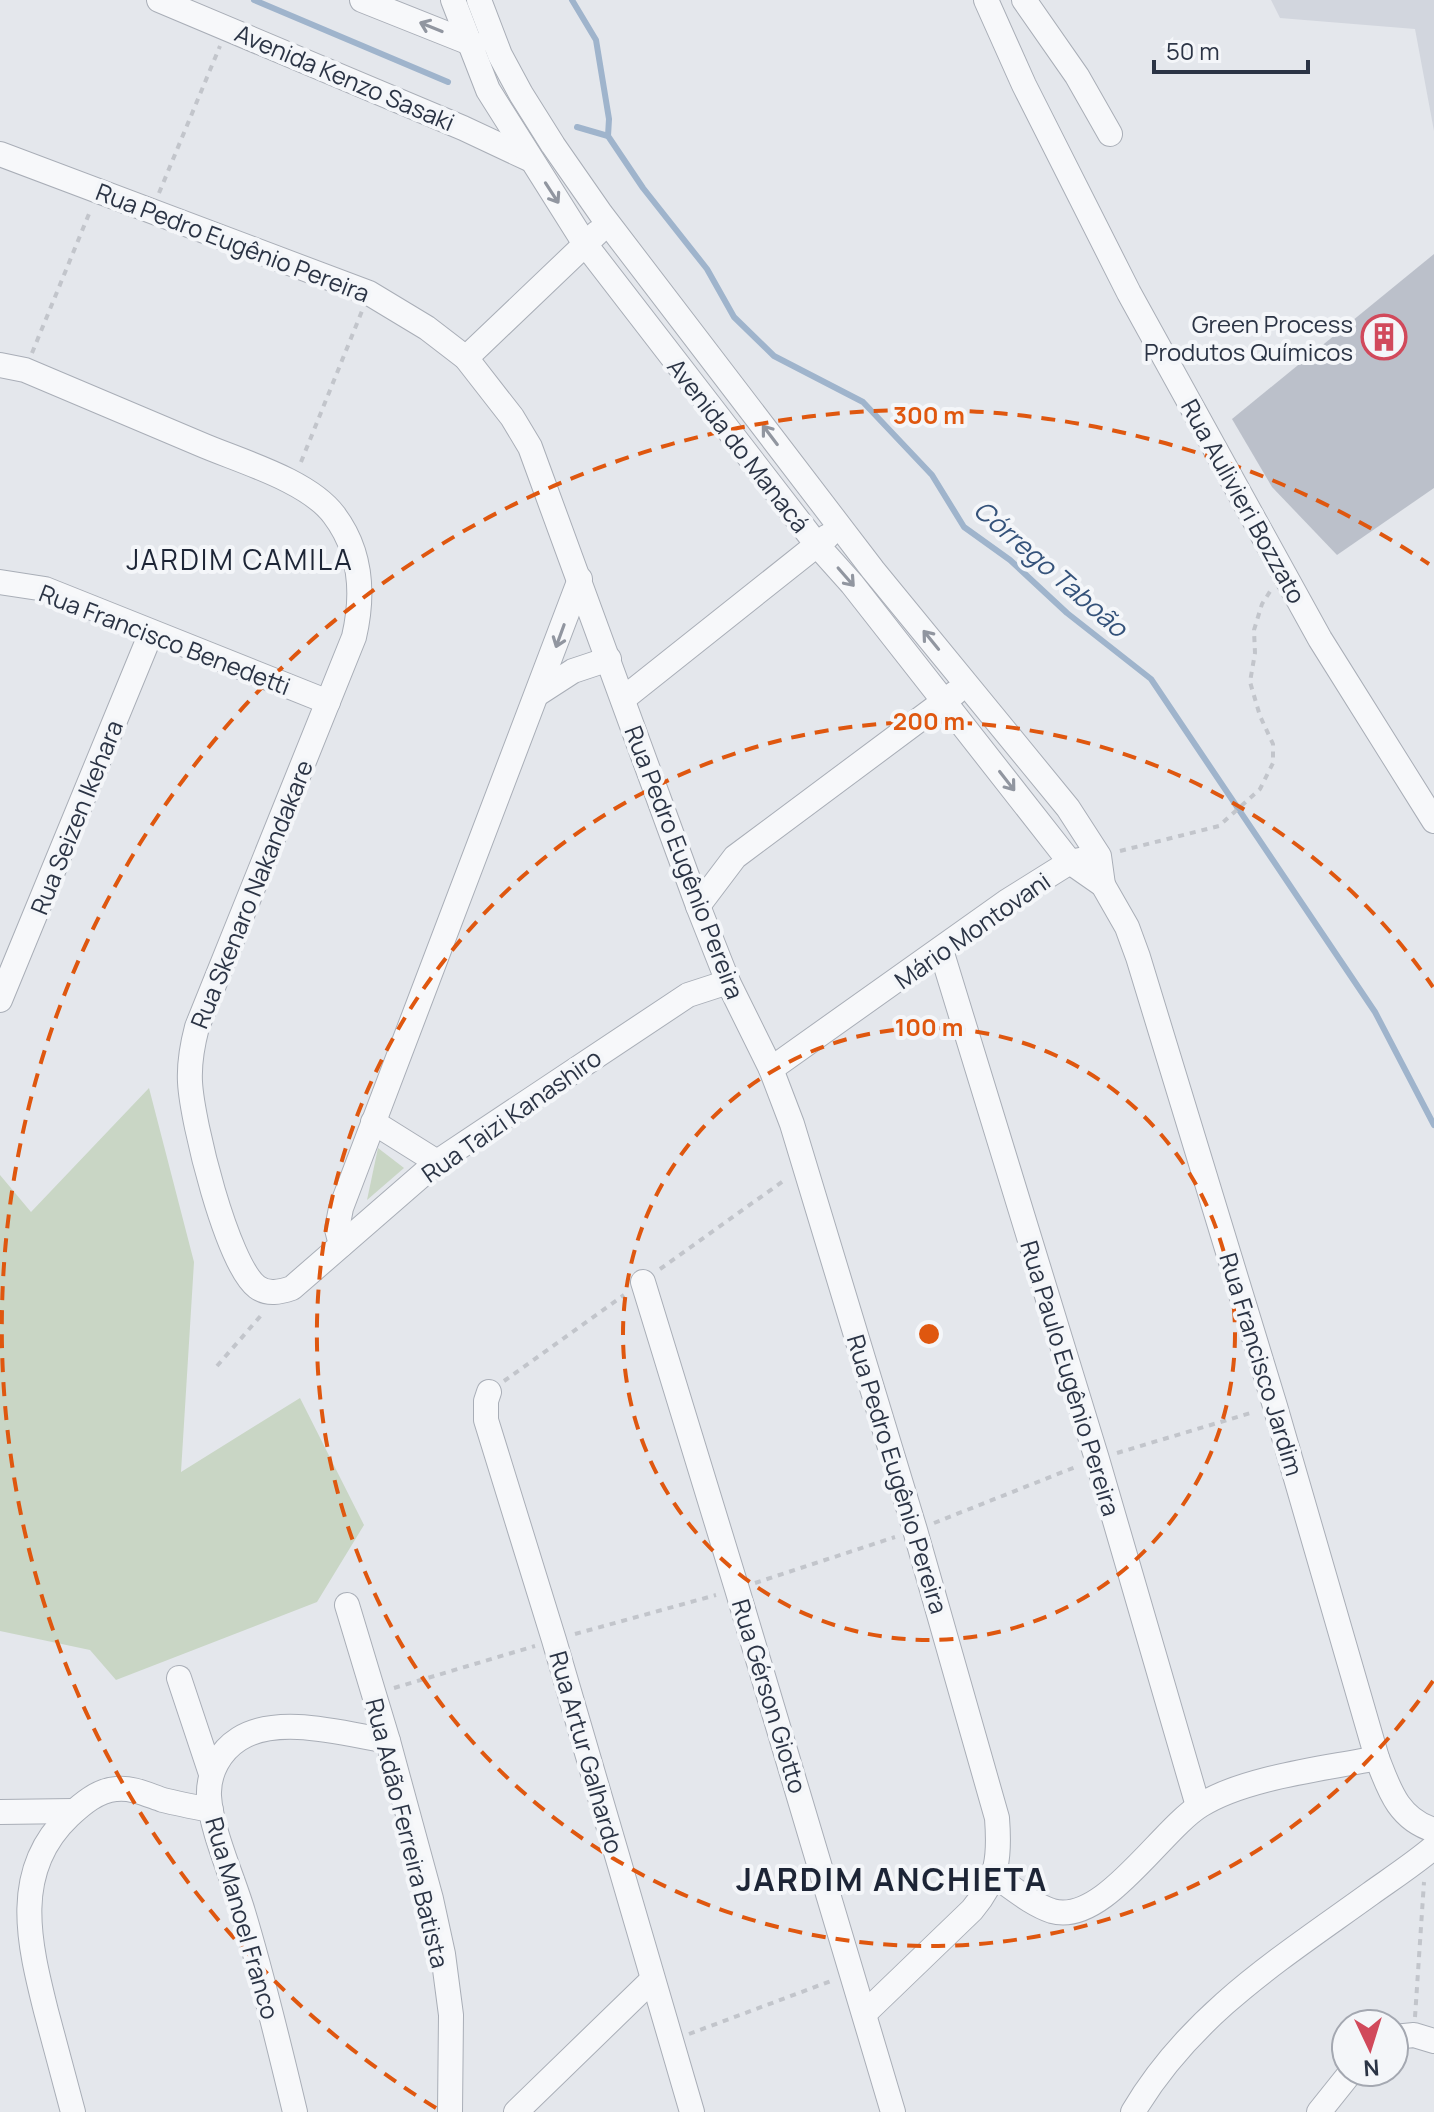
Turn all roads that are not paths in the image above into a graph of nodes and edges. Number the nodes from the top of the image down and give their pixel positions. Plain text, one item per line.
1 (159, 0) edge
2 (362, 0) edge
3 (453, 0) edge
4 (479, 0) edge
5 (986, 0) edge
6 (1024, 0) edge
7 (468, 42) junction
8 (500, 55) junction
9 (521, 94) junction
10 (506, 122) junction
11 (463, 128) junction
12 (1110, 134) dead end
13 (0, 154) edge
14 (529, 159) junction
15 (608, 222) junction
16 (585, 244) junction
17 (466, 358) junction
18 (0, 365) edge
19 (840, 526) junction
20 (818, 546) junction
21 (580, 579) junction
22 (0, 582) edge
23 (151, 633) junction
24 (609, 659) junction
25 (967, 684) junction
26 (539, 693) junction
27 (623, 699) junction
28 (944, 701) junction
29 (328, 702) junction
30 (1434, 821) edge
31 (1099, 856) junction
32 (735, 857) junction
33 (1070, 862) junction
34 (684, 869) junction
35 (1103, 885) junction
36 (698, 906) junction
37 (941, 950) junction
38 (717, 953) junction
39 (728, 982) junction
40 (688, 995) junction
41 (0, 1000) edge
42 (771, 1069) junction
43 (373, 1122) junction
44 (437, 1162) junction
45 (341, 1245) junction
46 (643, 1282) road end
47 (489, 1392) road end
48 (347, 1605) dead end
49 (179, 1678) dead end
50 (388, 1741) junction
51 (1377, 1758) junction
52 (211, 1774) junction
53 (1198, 1806) junction
54 (211, 1810) junction
55 (74, 1811) junction
56 (0, 1812) edge
57 (1434, 1830) edge
58 (1430, 1850) edge
59 (995, 1876) junction
60 (652, 1980) junction
61 (865, 2013) junction
62 (1338, 2088) edge
63 (73, 2112) edge
64 (295, 2112) edge
65 (450, 2112) edge
66 (516, 2112) edge
67 (692, 2112) edge
68 (893, 2112) edge
69 (1133, 2112) edge
70 (1319, 2112) edge

1 - 11 street, Avenida Kenzo Sasaki
7 -> 2 street
3 - 7 street, Avenida do Manacá
4 - 8 street, Avenida do Manacá
5 - 30 street, Rua Aulivieri Bozzato
6 - 12 street
7 - 8 street
7 - 10 street, Avenida do Manacá
8 - 9 street, Avenida do Manacá
9 - 10 street
9 - 15 street, Avenida do Manacá
10 - 11 street
10 - 14 street, Avenida do Manacá
11 - 14 street, Avenida Kenzo Sasaki
13 - 17 street, Rua Pedro Eugênio Pereira
14 -> 16 street, Avenida do Manacá
15 - 16 street
19 -> 15 street, Avenida do Manacá
16 - 17 street
16 - 20 street, Avenida do Manacá
17 - 21 street, Rua Pedro Eugênio Pereira
18 - 29 street, Rua Skenaro Nakandakare
19 - 20 street
25 -> 19 street, Avenida do Manacá
20 - 27 street
20 -> 28 street, Avenida do Manacá
21 - 24 street, Rua Pedro Eugênio Pereira
21 -> 26 street
22 - 23 street, Rua Francisco Benedetti
23 - 29 street, Rua Francisco Benedetti
23 - 41 street, Rua Seizen Ikehara
24 - 26 street
24 - 27 street, Rua Pedro Eugênio Pereira
25 - 28 street
25 - 31 street, Avenida do Manacá
26 - 43 street
27 - 34 street, Rua Pedro Eugênio Pereira
28 - 32 street
28 -> 33 street, Avenida do Manacá
29 - 45 street, Rua Skenaro Nakandakare
31 - 33 street, Mário Montovani
31 - 35 street, Rua Francisco Jardim
32 - 34 street
32 - 36 street
33 - 35 street, Rua Francisco Jardim
33 - 37 street, Mário Montovani
34 - 36 street, Rua Pedro Eugênio Pereira
35 - 51 street, Rua Francisco Jardim
36 - 38 street, Rua Pedro Eugênio Pereira
37 - 42 street, Mário Montovani
37 - 53 street, Rua Paulo Eugênio Pereira
38 - 39 street, Rua Pedro Eugênio Pereira
38 - 40 street, Rua Taizi Kanashiro
39 - 40 street, Rua Taizi Kanashiro
39 - 42 street, Rua Pedro Eugênio Pereira
40 - 44 street, Rua Taizi Kanashiro
42 - 59 street, Rua Pedro Eugênio Pereira
43 - 44 street
43 - 45 street
44 - 45 street, Rua Taizi Kanashiro
46 - 61 street, Rua Gérson Giotto
47 - 60 street, Rua Artur Galhardo
48 - 50 street, Rua Adão Ferreira Batista
49 - 52 street, Rua Manoel Franco
50 - 52 street
50 - 65 street, Rua Adão Ferreira Batista
51 - 53 street
51 - 57 street, Rua Francisco Jardim
52 - 54 street, Rua Manoel Franco
53 - 59 street
54 - 55 street
54 - 64 street, Rua Manoel Franco
55 - 56 street
55 - 63 street
58 - 69 street
59 - 61 street
60 - 66 street
60 - 67 street, Rua Artur Galhardo
61 - 68 street, Rua Gérson Giotto
62 - 70 street

